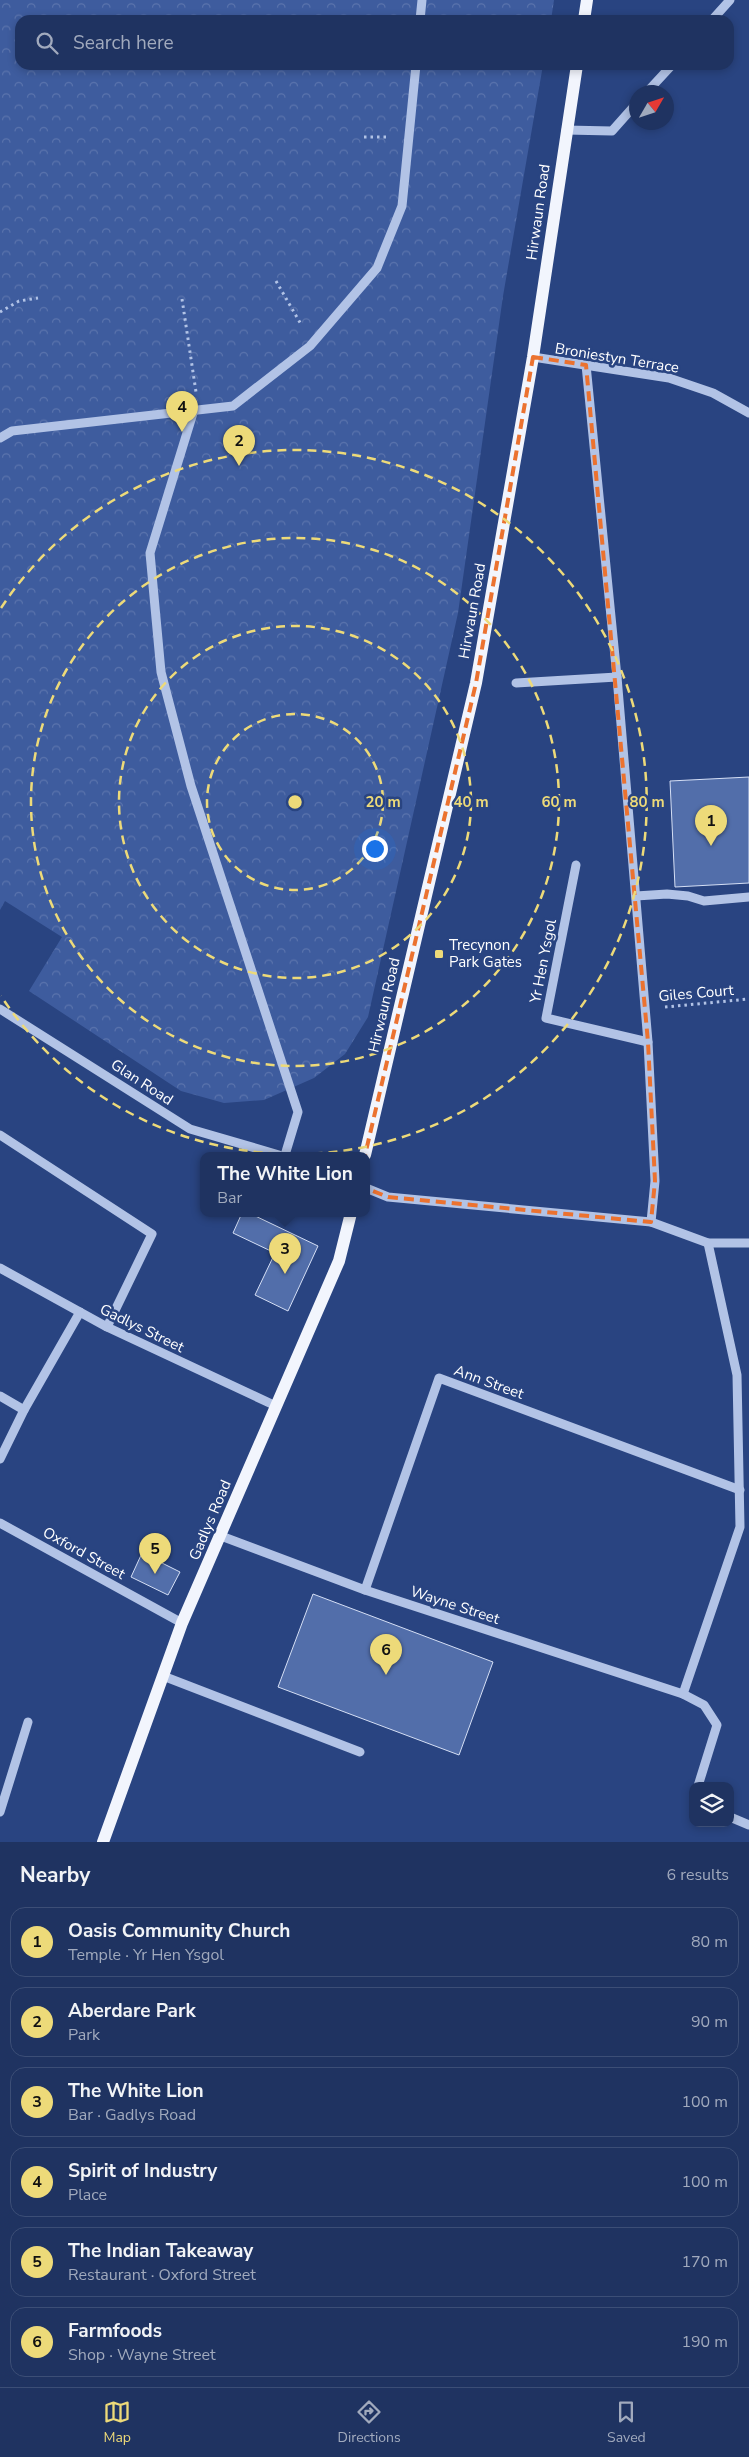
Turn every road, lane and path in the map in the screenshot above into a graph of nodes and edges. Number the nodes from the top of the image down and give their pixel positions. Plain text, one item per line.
1 (422, 0) edge
2 (587, 0) edge
3 (730, 0) edge
4 (420, 15) edge
5 (585, 15) edge
6 (716, 15) edge
7 (415, 70) edge
8 (576, 70) edge
9 (667, 70) edge
10 (653, 85) edge
11 (629, 112) edge
12 (566, 130) junction
13 (364, 137) dead end
14 (408, 137) junction
15 (276, 281) dead end
16 (38, 298) dead end
17 (182, 299) dead end
18 (0, 312) edge
19 (312, 343) junction
20 (533, 357) junction
21 (586, 365) junction
22 (196, 410) junction
23 (749, 413) edge
24 (0, 438) edge
25 (617, 677) junction
26 (516, 683) dead end
27 (576, 865) dead end
28 (636, 896) junction
29 (749, 897) edge
30 (749, 999) edge
31 (0, 1009) edge
32 (645, 1009) junction
33 (648, 1042) junction
34 (0, 1135) edge
35 (269, 1152) edge
36 (286, 1152) edge
37 (366, 1152) edge
38 (370, 1190) edge
39 (350, 1217) edge
40 (651, 1222) junction
41 (708, 1243) junction
42 (749, 1243) edge
43 (0, 1268) edge
44 (80, 1312) junction
45 (107, 1327) junction
46 (0, 1396) edge
47 (276, 1406) junction
48 (24, 1410) junction
49 (0, 1459) edge
50 (740, 1490) junction
51 (0, 1522) edge
52 (221, 1536) junction
53 (365, 1590) junction
54 (182, 1623) junction
55 (163, 1676) junction
56 (683, 1694) junction
57 (28, 1722) dead end
58 (360, 1752) dead end
59 (699, 1782) edge
60 (0, 1812) edge
61 (734, 1818) edge
62 (749, 1825) edge
63 (103, 1842) edge

1 - 4 street
2 - 5 main road
3 - 6 street
7 - 14 street
8 - 12 main road, Hirwaun Road
9 - 10 street
11 - 12 street
12 - 20 main road, Hirwaun Road
13 - 14 path
14 - 19 street
15 - 19 path
16 - 18 path
17 - 22 path
19 - 22 street
20 - 21 street, Broniestyn Terrace
20 - 37 main road, Hirwaun Road
21 - 23 street, Broniestyn Terrace
21 - 25 street
22 - 24 street
22 - 36 street
25 - 26 street
25 - 28 street
27 - 33 street, Yr Hen Ysgol
28 - 29 street
28 - 32 street
30 - 32 path, Giles Court
31 - 35 street, Glan Road
32 - 33 street
33 - 40 street
34 - 45 street
38 - 40 street
39 - 47 main road, Gadlys Road
40 - 41 street
41 - 42 street
41 - 50 street
43 - 44 street, Gadlys Street
44 - 45 street, Gadlys Street
44 - 48 street
45 - 47 street, Gadlys Street
46 - 48 street
47 - 52 main road, Gadlys Road
48 - 49 street
50 - 53 street, Ann Street
50 - 56 street
51 - 54 street, Oxford Street
52 - 53 street, Wayne Street
52 - 54 main road, Gadlys Road
53 - 56 street, Wayne Street
54 - 55 main road, Gadlys Road
55 - 58 street
55 - 63 main road, Gadlys Road
56 - 59 street, Wayne Street
57 - 60 street
61 - 62 street

